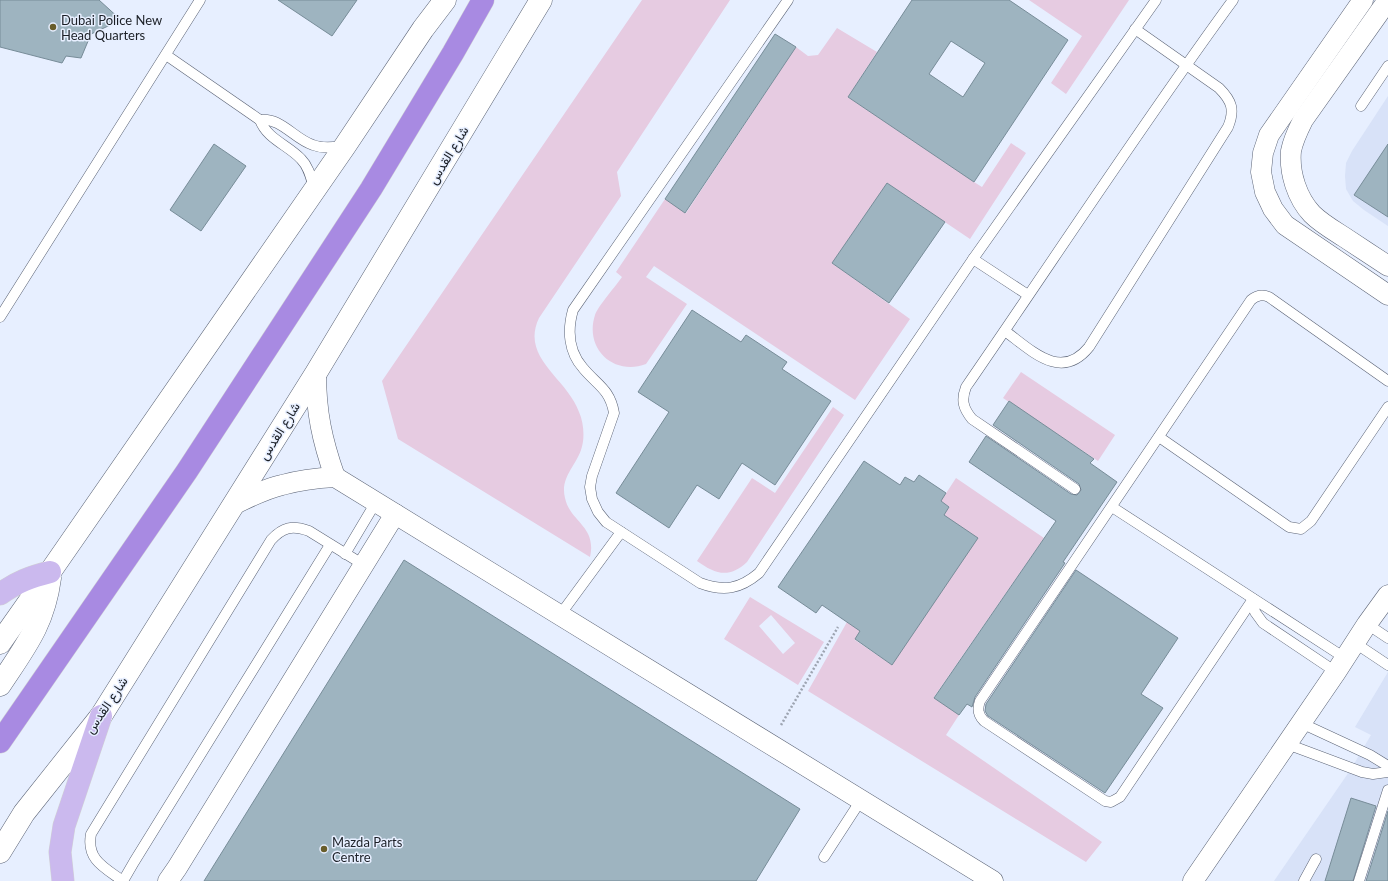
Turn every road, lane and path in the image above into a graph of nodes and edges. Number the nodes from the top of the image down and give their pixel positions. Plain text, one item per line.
1 (200, 0) edge
2 (445, 0) edge
3 (483, 0) edge
4 (541, 0) edge
5 (788, 0) edge
6 (1156, 0) edge
7 (1233, 0) edge
8 (1363, 0) edge
9 (1385, 10) edge
10 (1135, 29) junction
11 (166, 56) junction
12 (1185, 65) junction
13 (1388, 66) edge
14 (1362, 106) dead end
15 (260, 120) junction
16 (345, 146) junction
17 (315, 189) junction
18 (973, 259) junction
19 (1388, 266) edge
20 (1028, 295) junction
21 (1388, 295) edge
22 (0, 317) edge
23 (1005, 331) junction
24 (316, 373) junction
25 (1388, 381) edge
26 (1388, 407) edge
27 (1159, 437) junction
28 (335, 477) junction
29 (1075, 490) dead end
30 (376, 502) junction
31 (233, 505) junction
32 (1112, 507) junction
33 (395, 514) junction
34 (621, 532) junction
35 (330, 545) junction
36 (345, 554) junction
37 (364, 565) junction
38 (50, 572) junction
39 (0, 594) edge
40 (1388, 595) edge
41 (1253, 599) junction
42 (560, 615) junction
43 (1367, 624) junction
44 (838, 627) dead end
45 (1388, 638) edge
46 (0, 643) edge
47 (1345, 658) junction
48 (1388, 665) edge
49 (0, 685) edge
50 (101, 716) junction
51 (1301, 723) junction
52 (0, 742) edge
53 (770, 744) junction
54 (1287, 744) junction
55 (1388, 766) edge
56 (1388, 772) edge
57 (1388, 790) edge
58 (861, 800) junction
59 (24, 813) junction
60 (0, 832) edge
61 (0, 852) edge
62 (824, 858) dead end
63 (1316, 859) dead end
64 (63, 881) edge
65 (123, 881) edge
66 (168, 881) edge
67 (993, 881) edge
68 (1194, 881) edge
69 (1304, 881) edge
70 (1359, 881) edge

1 - 11 lane
2 - 16 main road
3 - 52 highway
4 - 24 main road, شارع القدس
5 - 34 lane
6 - 10 lane
7 - 12 lane
8 - 21 street
9 - 19 street
10 - 12 lane
10 - 18 lane
11 - 15 lane
11 - 22 lane
12 - 20 lane
12 - 23 lane
13 - 14 lane
15 - 16 lane
15 - 17 lane
16 - 17 main road
17 - 38 main road
18 - 20 lane
18 - 34 lane
20 - 23 lane
23 - 29 lane
24 - 28 street
24 - 31 main road, شارع القدس
25 - 27 lane
26 - 27 lane
27 - 32 lane
28 - 30 street
28 - 31 street
30 - 33 street
30 - 36 lane
31 - 50 main road, شارع القدس
32 - 41 lane
32 - 41 lane
33 - 37 street
33 - 42 street
34 - 42 lane
35 - 36 lane
35 - 65 lane
35 - 65 lane
36 - 37 lane
37 - 66 street
38 - 39 main road
38 - 46 main road
38 - 49 main road
40 - 43 street
41 - 47 lane
41 - 47 lane
42 - 53 street
43 - 45 lane
43 - 47 street
44 - 53 path
47 - 48 lane
47 - 51 street
50 - 59 main road, شارع القدس
50 - 64 main road
51 - 54 street
51 - 55 lane
53 - 58 street
54 - 56 lane
54 - 68 street
57 - 70 lane
58 - 62 lane
58 - 67 street
59 - 60 main road
59 - 61 main road, شارع القدس
63 - 69 lane

